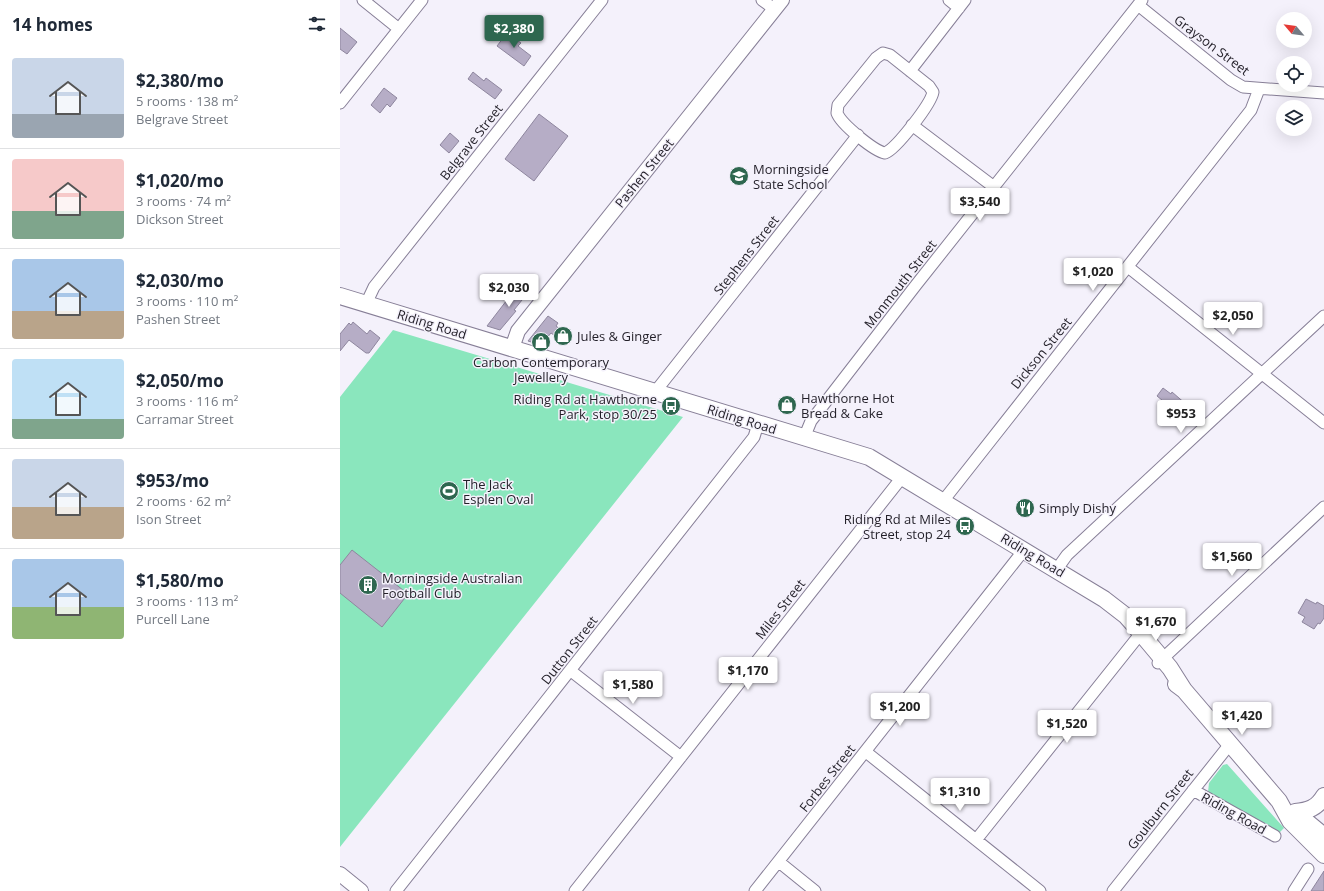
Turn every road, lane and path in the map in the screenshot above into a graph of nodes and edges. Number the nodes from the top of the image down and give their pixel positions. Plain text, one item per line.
1 (363, 0) edge
2 (422, 0) edge
3 (602, 0) edge
4 (762, 0) edge
5 (949, 0) edge
6 (1140, 2) edge
7 (962, 4) edge
8 (778, 5) edge
9 (399, 29) junction
10 (910, 71) junction
11 (1258, 89) junction
12 (1324, 93) edge
13 (340, 104) edge
14 (912, 125) junction
15 (858, 135) junction
16 (994, 187) junction
17 (1128, 267) junction
18 (340, 296) edge
19 (366, 304) junction
20 (1324, 316) edge
21 (512, 348) junction
22 (1262, 374) junction
23 (655, 392) junction
24 (1324, 423) edge
25 (758, 424) junction
26 (804, 438) junction
27 (903, 476) junction
28 (943, 501) junction
29 (1324, 507) edge
30 (1024, 550) junction
31 (1058, 569) junction
32 (1138, 636) junction
33 (1159, 661) junction
34 (571, 671) junction
35 (1230, 744) junction
36 (866, 752) junction
37 (681, 757) junction
38 (1193, 790) junction
39 (1324, 796) edge
40 (1279, 801) junction
41 (1295, 812) junction
42 (1276, 836) dead end
43 (1324, 836) edge
44 (976, 840) junction
45 (1324, 855) edge
46 (778, 862) junction
47 (1308, 869) dead end
48 (340, 874) edge
49 (361, 891) edge
50 (396, 891) edge
51 (575, 891) edge
52 (755, 891) edge
53 (815, 891) edge
54 (1040, 891) edge
55 (1113, 891) edge
56 (1294, 891) edge

1 - 9 street
2 - 9 street
3 - 19 street, Belgrave Street
4 - 8 street
5 - 7 street
6 - 11 street, Grayson Street
6 - 16 street, Monmouth Street
7 - 10 street
8 - 21 street, Pashen Street
9 - 13 street
10 - 14 street
10 - 15 street
11 - 12 street, Grayson Street
11 - 17 street, Dickson Street
14 - 15 street
14 - 16 street
15 - 23 street, Stephens Street
16 - 26 street, Monmouth Street
17 - 22 street
17 - 28 street, Dickson Street
18 - 19 main road, Riding Road
19 - 21 main road, Riding Road
20 - 22 street
21 - 23 main road, Riding Road
22 - 24 street
22 - 31 street
23 - 25 main road, Riding Road
25 - 26 main road, Riding Road
25 - 34 street, Dutton Street
26 - 27 main road, Riding Road
27 - 28 main road, Riding Road
27 - 37 street, Miles Street
28 - 30 main road, Riding Road
29 - 33 street
30 - 31 main road, Riding Road
30 - 36 street, Forbes Street
31 - 32 main road, Riding Road
32 - 33 main road, Riding Road
32 - 44 street
33 - 35 main road, Riding Road
34 - 37 street
34 - 50 street, Dutton Street
35 - 38 street, Goulburn Street
35 - 40 main road, Riding Road
36 - 44 street
36 - 46 street, Forbes Street
37 - 51 street, Miles Street
38 - 42 street, Riding Road
38 - 55 street, Goulburn Street
39 - 41 main road
40 - 41 main road, Riding Road
40 - 45 main road, Riding Road
41 - 43 main road, Riding Road
44 - 54 street
46 - 52 street, Forbes Street
46 - 53 street
47 - 56 street
48 - 49 street

